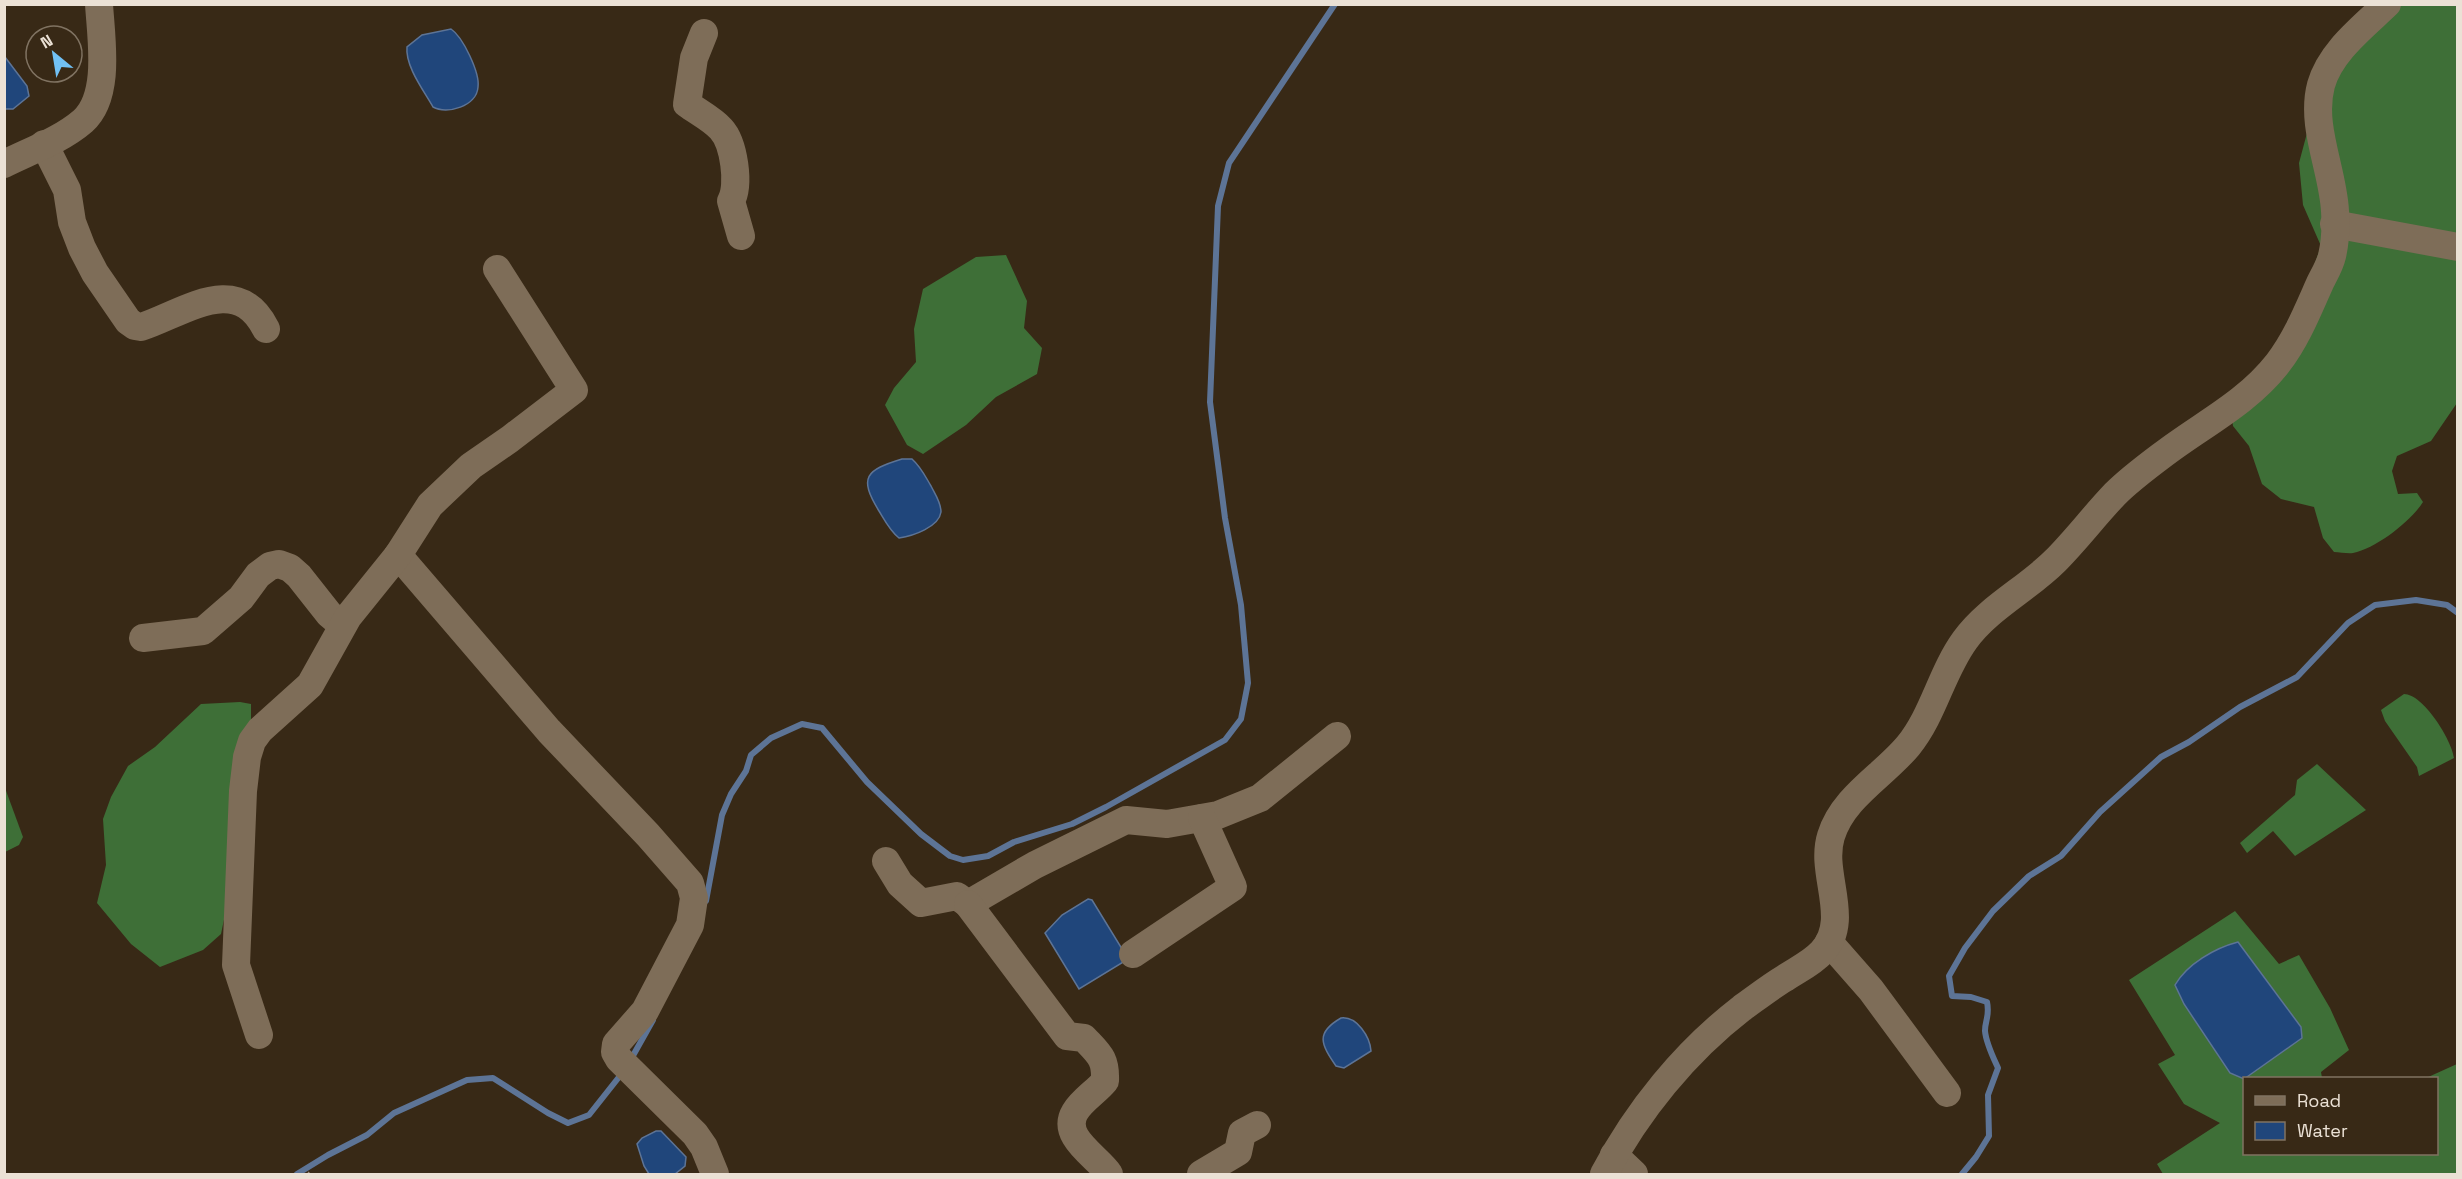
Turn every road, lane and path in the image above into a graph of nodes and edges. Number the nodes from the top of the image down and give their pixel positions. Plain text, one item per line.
1 (99, 4) edge
2 (2387, 4) edge
3 (704, 33) dead end
4 (44, 144) junction
5 (4, 164) edge
6 (2334, 224) junction
7 (741, 236) dead end
8 (2457, 247) edge
9 (497, 269) dead end
10 (266, 329) dead end
11 (398, 555) junction
12 (342, 625) junction
13 (143, 638) dead end
14 (1337, 736) dead end
15 (1202, 818) junction
16 (886, 861) dead end
17 (968, 904) junction
18 (1828, 944) junction
19 (1133, 954) dead end
20 (258, 1035) dead end
21 (1947, 1093) dead end
22 (1257, 1125) dead end
23 (1617, 1168) edge
24 (715, 1174) edge
25 (1109, 1174) edge
26 (1201, 1174) edge

1 - 4 street
2 - 6 street
3 - 7 street
4 - 5 street
4 - 10 street
6 - 8 street
6 - 18 street
9 - 11 street
11 - 12 street
11 - 24 street
12 - 13 street
12 - 20 street
14 - 15 street
15 - 17 street
15 - 19 street
16 - 17 street
17 - 25 street
18 - 21 street
18 - 23 street
22 - 26 street

